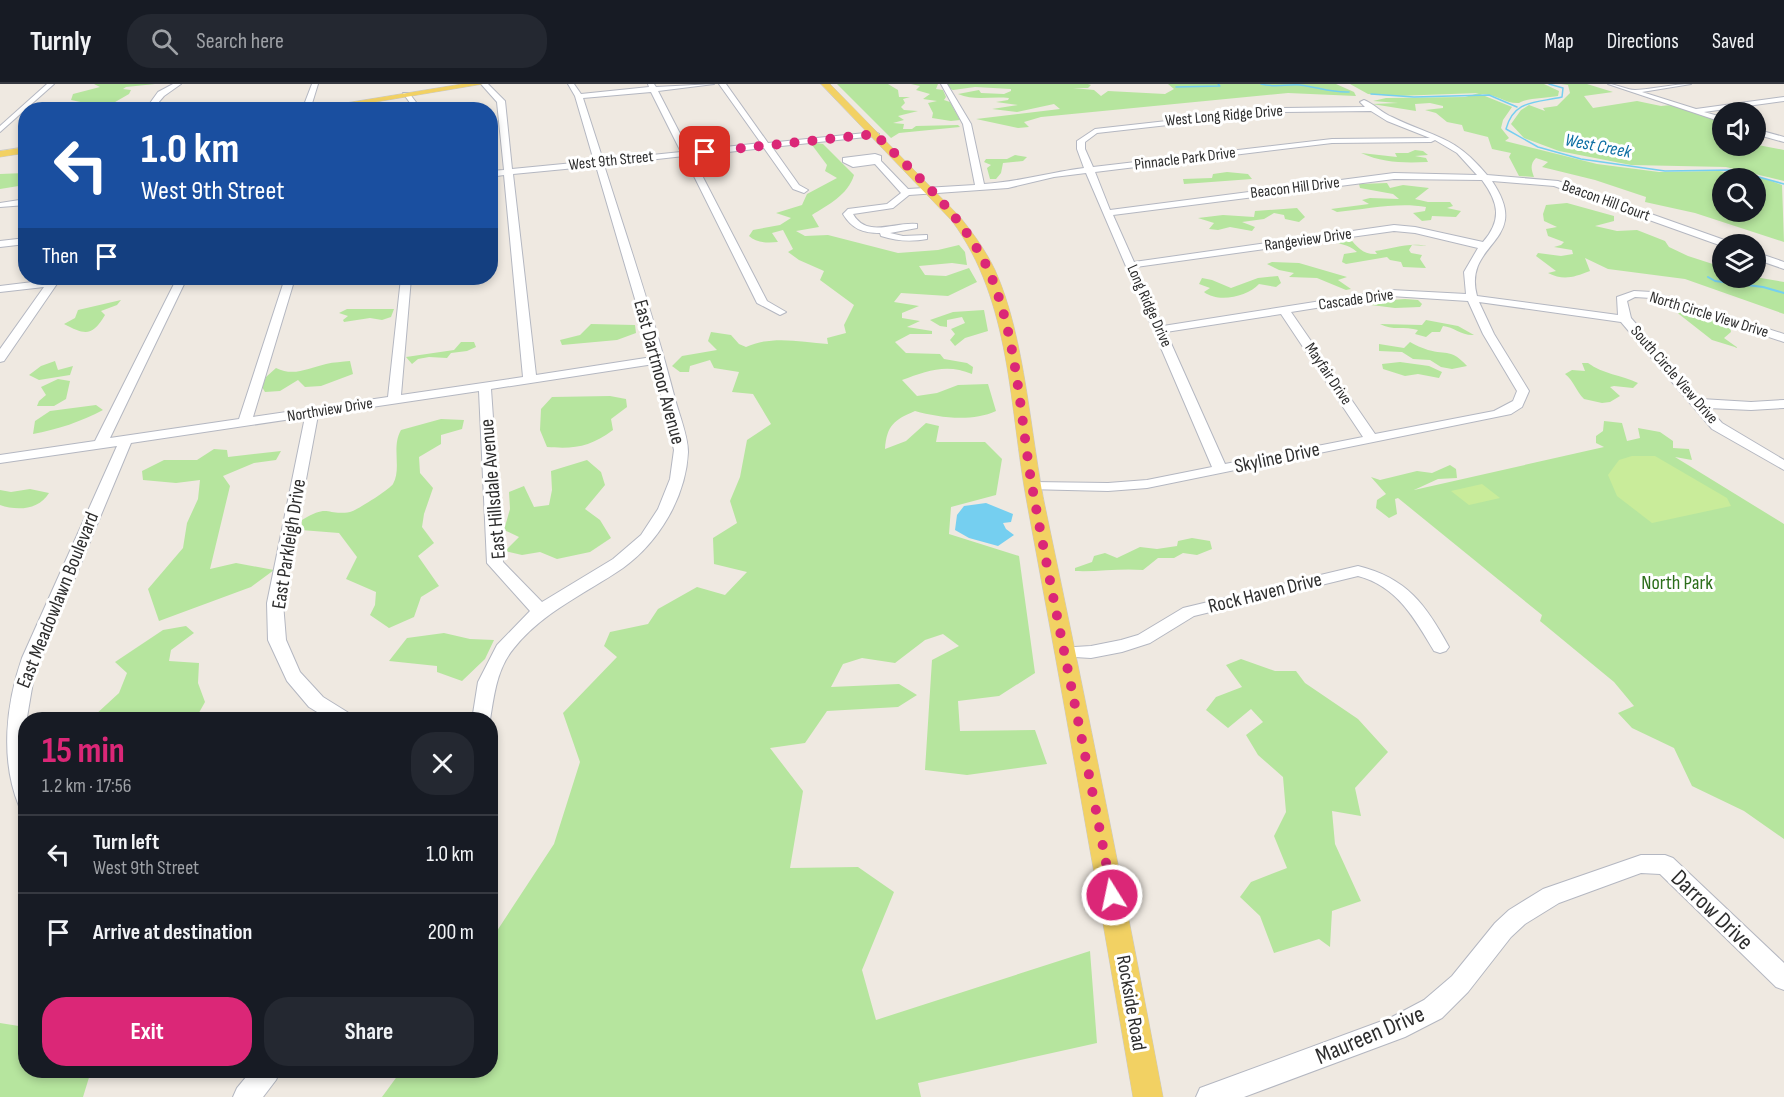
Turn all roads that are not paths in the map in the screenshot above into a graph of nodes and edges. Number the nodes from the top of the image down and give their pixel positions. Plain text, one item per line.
1 (51, 84) edge
2 (178, 84) edge
3 (315, 84) edge
4 (479, 84) edge
5 (484, 84) edge
6 (571, 84) edge
7 (711, 84) edge
8 (722, 84) edge
9 (825, 84) edge
10 (944, 84) edge
11 (1611, 84) edge
12 (1688, 84) edge
13 (652, 87) edge
14 (1632, 91) junction
15 (406, 95) junction
16 (579, 96) junction
17 (1784, 99) edge
18 (31, 102) edge
19 (154, 102) edge
20 (309, 102) edge
21 (366, 102) edge
22 (412, 102) edge
23 (1694, 110) junction
24 (18, 114) edge
25 (1712, 116) edge
26 (0, 130) edge
27 (1784, 131) edge
28 (875, 134) junction
29 (1766, 134) edge
30 (1766, 135) edge
31 (1441, 140) junction
32 (1784, 140) edge
33 (1081, 141) joint
34 (766, 145) junction
35 (18, 151) edge
36 (686, 153) junction
37 (0, 154) edge
38 (877, 161) junction
39 (599, 162) junction
40 (1090, 170) junction
41 (509, 172) junction
42 (498, 173) edge
43 (1483, 178) junction
44 (980, 186) junction
45 (804, 190) dead end
46 (931, 191) junction
47 (906, 193) junction
48 (18, 203) edge
49 (3, 205) dead end
50 (1107, 213) junction
51 (904, 215) junction
52 (1712, 239) edge
53 (18, 242) edge
54 (0, 244) edge
55 (1485, 246) junction
56 (1766, 259) edge
57 (1131, 265) junction
58 (1784, 266) edge
59 (24, 285) edge
60 (50, 285) edge
61 (179, 285) edge
62 (288, 285) edge
63 (405, 285) edge
64 (0, 289) edge
65 (1634, 294) joint
66 (1472, 298) junction
67 (1284, 310) junction
68 (780, 312) dead end
69 (1625, 319) junction
70 (1159, 330) junction
71 (1784, 338) edge
72 (4, 347) edge
73 (0, 358) edge
74 (659, 360) junction
75 (530, 380) junction
76 (485, 387) junction
77 (394, 400) junction
78 (1696, 403) junction
79 (1784, 404) edge
80 (312, 413) junction
81 (245, 422) junction
82 (1371, 439) junction
83 (126, 440) junction
84 (100, 444) junction
85 (0, 459) edge
86 (1784, 466) edge
87 (1221, 470) junction
88 (1032, 486) junction
89 (541, 610) junction
90 (1440, 647) dead end
91 (1064, 652) junction
92 (332, 712) edge
93 (482, 712) edge
94 (18, 776) edge
95 (1665, 865) joint
96 (1784, 979) edge
97 (261, 1078) edge
98 (246, 1097) edge
99 (1149, 1097) edge
100 (1209, 1097) edge

1 - 18 street
2 - 19 street
3 - 20 street
4 - 15 main road
5 - 41 street
6 - 16 street, East Dartmoor Avenue
7 - 13 street
8 - 34 street
9 - 28 main road, Rockside Road
10 - 44 street
11 - 14 street
12 - 14 street
13 - 16 street
13 - 36 street
14 - 23 street
15 - 21 main road
15 - 22 street
16 - 39 street, East Dartmoor Avenue
17 - 23 street
23 - 25 street
24 - 26 street
27 - 29 street
28 - 34 street, West 9th Street
28 - 46 main road, Rockside Road
30 - 32 street
31 - 33 street, West Long Ridge Drive
31 - 40 street, Pinnacle Park Drive
31 - 43 street
33 - 40 street, Long Ridge Drive
34 - 36 street, West 9th Street
34 - 45 street
35 - 37 main road
36 - 39 street, West 9th Street
36 - 68 street
38 - 38 street
38 - 47 street
39 - 41 street, West 9th Street
39 - 74 street, East Dartmoor Avenue
40 - 44 street, Pinnacle Park Drive
40 - 50 street, Long Ridge Drive
41 - 42 street, West 9th Street
41 - 75 street
43 - 50 street, Beacon Hill Drive
43 - 52 street, Beacon Hill Court
43 - 55 street
44 - 46 street, Pinnacle Park Drive
46 - 47 street, Pinnacle Park Drive
46 - 88 main road, Rockside Road
47 - 51 street
48 - 49 street
50 - 57 street, Long Ridge Drive
51 - 51 street
53 - 54 street
55 - 57 street, Rangeview Drive
55 - 66 street
56 - 58 street
57 - 70 street, Long Ridge Drive
59 - 64 street
60 - 72 street
61 - 84 street
62 - 81 street
63 - 77 street
65 - 69 street, South Circle View Drive
65 - 71 street, North Circle View Drive
66 - 67 street, Cascade Drive
66 - 69 street, Cascade Drive
66 - 82 street, Skyline Drive
67 - 70 street, Cascade Drive
67 - 82 street, Mayfair Drive
69 - 78 street, South Circle View Drive
70 - 87 street, Long Ridge Drive
72 - 73 street
74 - 75 street, Northview Drive
74 - 89 street, East Dartmoor Avenue
75 - 76 street, Northview Drive
76 - 77 street, Northview Drive
76 - 89 street, East Hillsdale Avenue
77 - 80 street, Northview Drive
78 - 79 street
78 - 86 street, South Circle View Drive
80 - 81 street, Northview Drive
80 - 92 street, East Parkleigh Drive
81 - 83 street, Northview Drive
82 - 87 street, Skyline Drive
83 - 84 street, Northview Drive
83 - 94 street, East Meadowlawn Boulevard
84 - 85 street, Northview Drive
87 - 88 street, Skyline Drive
88 - 91 main road, Rockside Road
89 - 93 street, East Dartmoor Avenue
90 - 91 street, Rock Haven Drive
91 - 99 main road, Rockside Road
95 - 96 street, Darrow Drive
95 - 100 street, Maureen Drive
97 - 98 street

